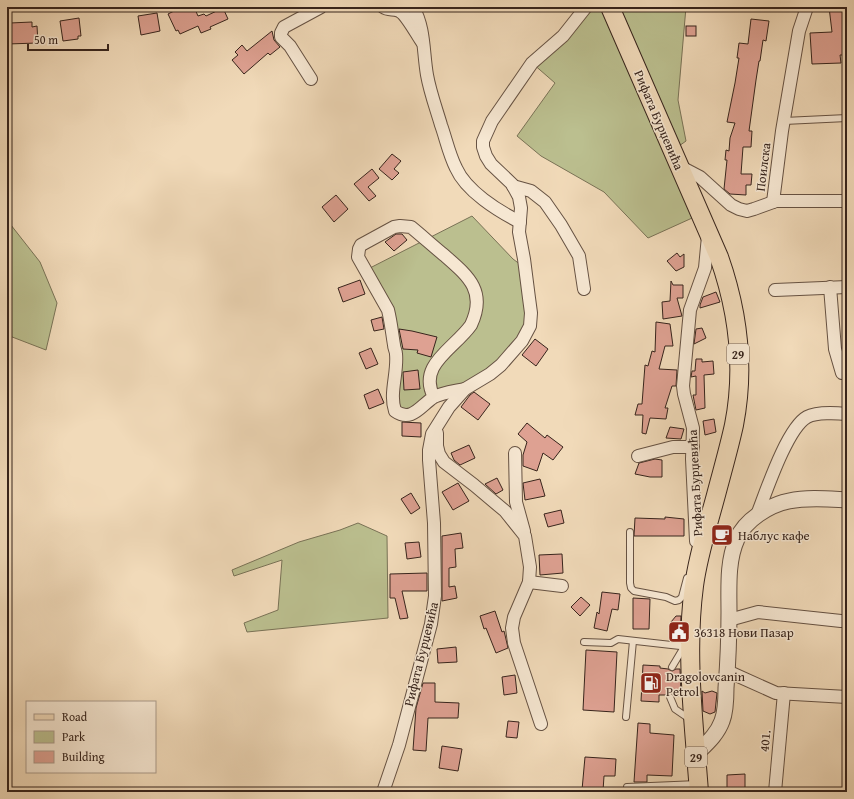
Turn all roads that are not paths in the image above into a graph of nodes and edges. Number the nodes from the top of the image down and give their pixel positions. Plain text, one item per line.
1 (321, 7) edge
2 (384, 7) edge
3 (413, 7) edge
4 (586, 7) edge
5 (610, 7) edge
6 (807, 7) edge
7 (423, 43) junction
8 (311, 79) dead end
9 (847, 118) edge
10 (784, 121) junction
11 (679, 166) junction
12 (513, 186) junction
13 (847, 201) edge
14 (773, 202) junction
15 (520, 222) junction
16 (709, 232) junction
17 (847, 287) edge
18 (830, 288) junction
19 (584, 289) dead end
20 (775, 290) dead end
21 (842, 373) dead end
22 (465, 389) junction
23 (434, 397) junction
24 (847, 414) edge
25 (441, 420) junction
26 (693, 447) junction
27 (515, 453) dead end
28 (638, 456) dead end
29 (847, 500) edge
30 (757, 515) junction
31 (630, 532) dead end
32 (525, 536) junction
33 (697, 547) junction
34 (689, 569) dead end
35 (529, 582) junction
36 (562, 586) dead end
37 (729, 620) junction
38 (844, 621) edge
39 (584, 642) dead end
40 (633, 642) junction
41 (687, 647) junction
42 (672, 667) dead end
43 (728, 671) junction
44 (784, 693) junction
45 (670, 697) dead end
46 (847, 697) edge
47 (626, 717) dead end
48 (693, 721) junction
49 (541, 724) dead end
50 (696, 754) junction
51 (627, 787) dead end
52 (698, 788) edge
53 (383, 792) edge
54 (775, 792) edge

1 - 8 street
2 - 7 street
3 - 7 street
4 - 12 street, Рифата Бурџевића
5 - 11 main road, Рифата Бурџевића / 29
6 - 10 street, Поилска
7 - 15 street
9 - 10 lane
10 - 14 street, Поилска
11 - 14 street, Поилска
11 - 16 main road, Рифата Бурџевића / 29
12 - 15 street, Рифата Бурџевића
12 - 19 street
13 - 14 street
15 - 22 street, Рифата Бурџевића
16 - 26 street, Рифата Бурџевића
16 - 33 main road, Рифата Бурџевића / 29
17 - 18 street
18 - 20 street
18 - 21 street
22 - 23 street, Рифата Бурџевића
22 - 25 street, Рифата Бурџевића
23 - 23 street, Рифата Бурџевића
24 - 30 street
25 - 32 street, Рифата Бурџевића
25 - 53 street, Рифата Бурџевића
26 - 28 street
26 - 33 street, Рифата Бурџевића
27 - 32 street
29 - 30 street
30 - 37 street
31 - 34 lane
32 - 35 street, Рифата Бурџевића
33 - 41 main road, Рифата Бурџевића / 29
35 - 36 street
35 - 49 street, Рифата Бурџевића
37 - 38 street
37 - 43 street
39 - 40 lane
40 - 41 lane
40 - 47 lane
41 - 42 lane
41 - 48 main road, Рифата Бурџевића / 29
43 - 44 street
43 - 50 street
44 - 46 street
44 - 54 street, 401.
45 - 48 lane
48 - 50 main road, 29
50 - 52 main road, 29
51 - 52 lane

